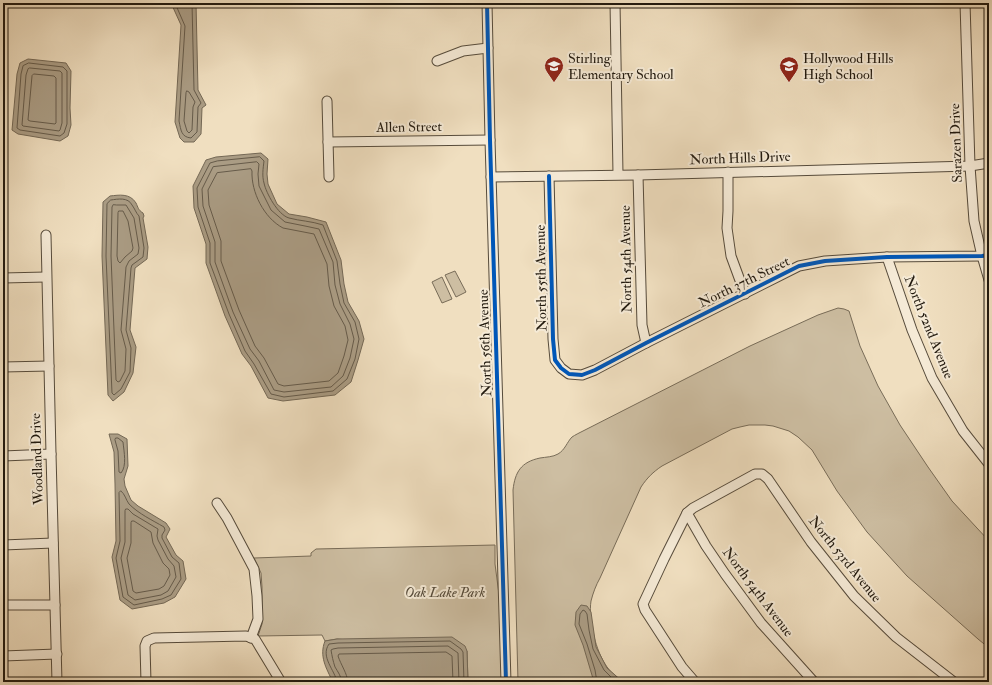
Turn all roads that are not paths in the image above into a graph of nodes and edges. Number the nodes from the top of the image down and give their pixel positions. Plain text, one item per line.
1 (487, 3) edge
2 (615, 3) edge
3 (965, 3) edge
4 (488, 48) junction
5 (437, 61) dead end
6 (327, 101) dead end
7 (490, 140) junction
8 (328, 142) junction
9 (989, 163) edge
10 (970, 166) junction
11 (728, 172) junction
12 (618, 174) junction
13 (638, 175) junction
14 (549, 176) junction
15 (329, 177) dead end
16 (491, 177) junction
17 (46, 235) dead end
18 (985, 255) edge
19 (887, 257) junction
20 (46, 277) junction
21 (3, 278) edge
22 (989, 280) edge
23 (745, 294) junction
24 (646, 343) junction
25 (49, 366) junction
26 (3, 367) edge
27 (570, 374) joint
28 (51, 454) junction
29 (3, 456) edge
30 (989, 464) edge
31 (217, 503) dead end
32 (687, 513) junction
33 (54, 543) junction
34 (3, 545) edge
35 (3, 605) edge
36 (56, 605) junction
37 (253, 638) junction
38 (57, 654) junction
39 (3, 656) edge
40 (57, 682) edge
41 (146, 682) edge
42 (281, 682) edge
43 (506, 682) edge
44 (695, 682) edge
45 (814, 682) edge
46 (954, 682) edge

1 - 4 street, North 56th Avenue
2 - 12 street
3 - 10 street, Sarazen Drive
4 - 5 street
4 - 7 street, North 56th Avenue
6 - 8 street
7 - 8 street, Allen Street
7 - 16 street, North 56th Avenue
8 - 15 street
9 - 10 street, North Hills Drive
10 - 11 street, North Hills Drive
10 - 18 street, Sarazen Drive
11 - 13 street, North Hills Drive
11 - 23 street
12 - 13 street, North Hills Drive
12 - 14 street, North Hills Drive
13 - 24 street, North 54th Avenue
14 - 16 street, North Hills Drive
14 - 27 street, North 55th Avenue
16 - 43 street, North 56th Avenue
17 - 20 street, Woodland Drive
18 - 19 street, North 37th Street
18 - 22 street, Sarazen Drive
19 - 23 street, North 37th Street
19 - 30 street, North 52nd Avenue
20 - 21 street
20 - 25 street, Woodland Drive
23 - 24 street, North 37th Street
24 - 27 street, North 37th Street
25 - 26 street
25 - 28 street, Woodland Drive
28 - 29 street
28 - 33 street, Woodland Drive
31 - 37 street
32 - 44 street
32 - 45 street, North 54th Avenue
32 - 46 street, North 53rd Avenue
33 - 34 street
33 - 36 street, Woodland Drive
35 - 36 street
36 - 38 street, Woodland Drive
37 - 41 street
37 - 42 street
38 - 39 street
38 - 40 street, Woodland Drive

